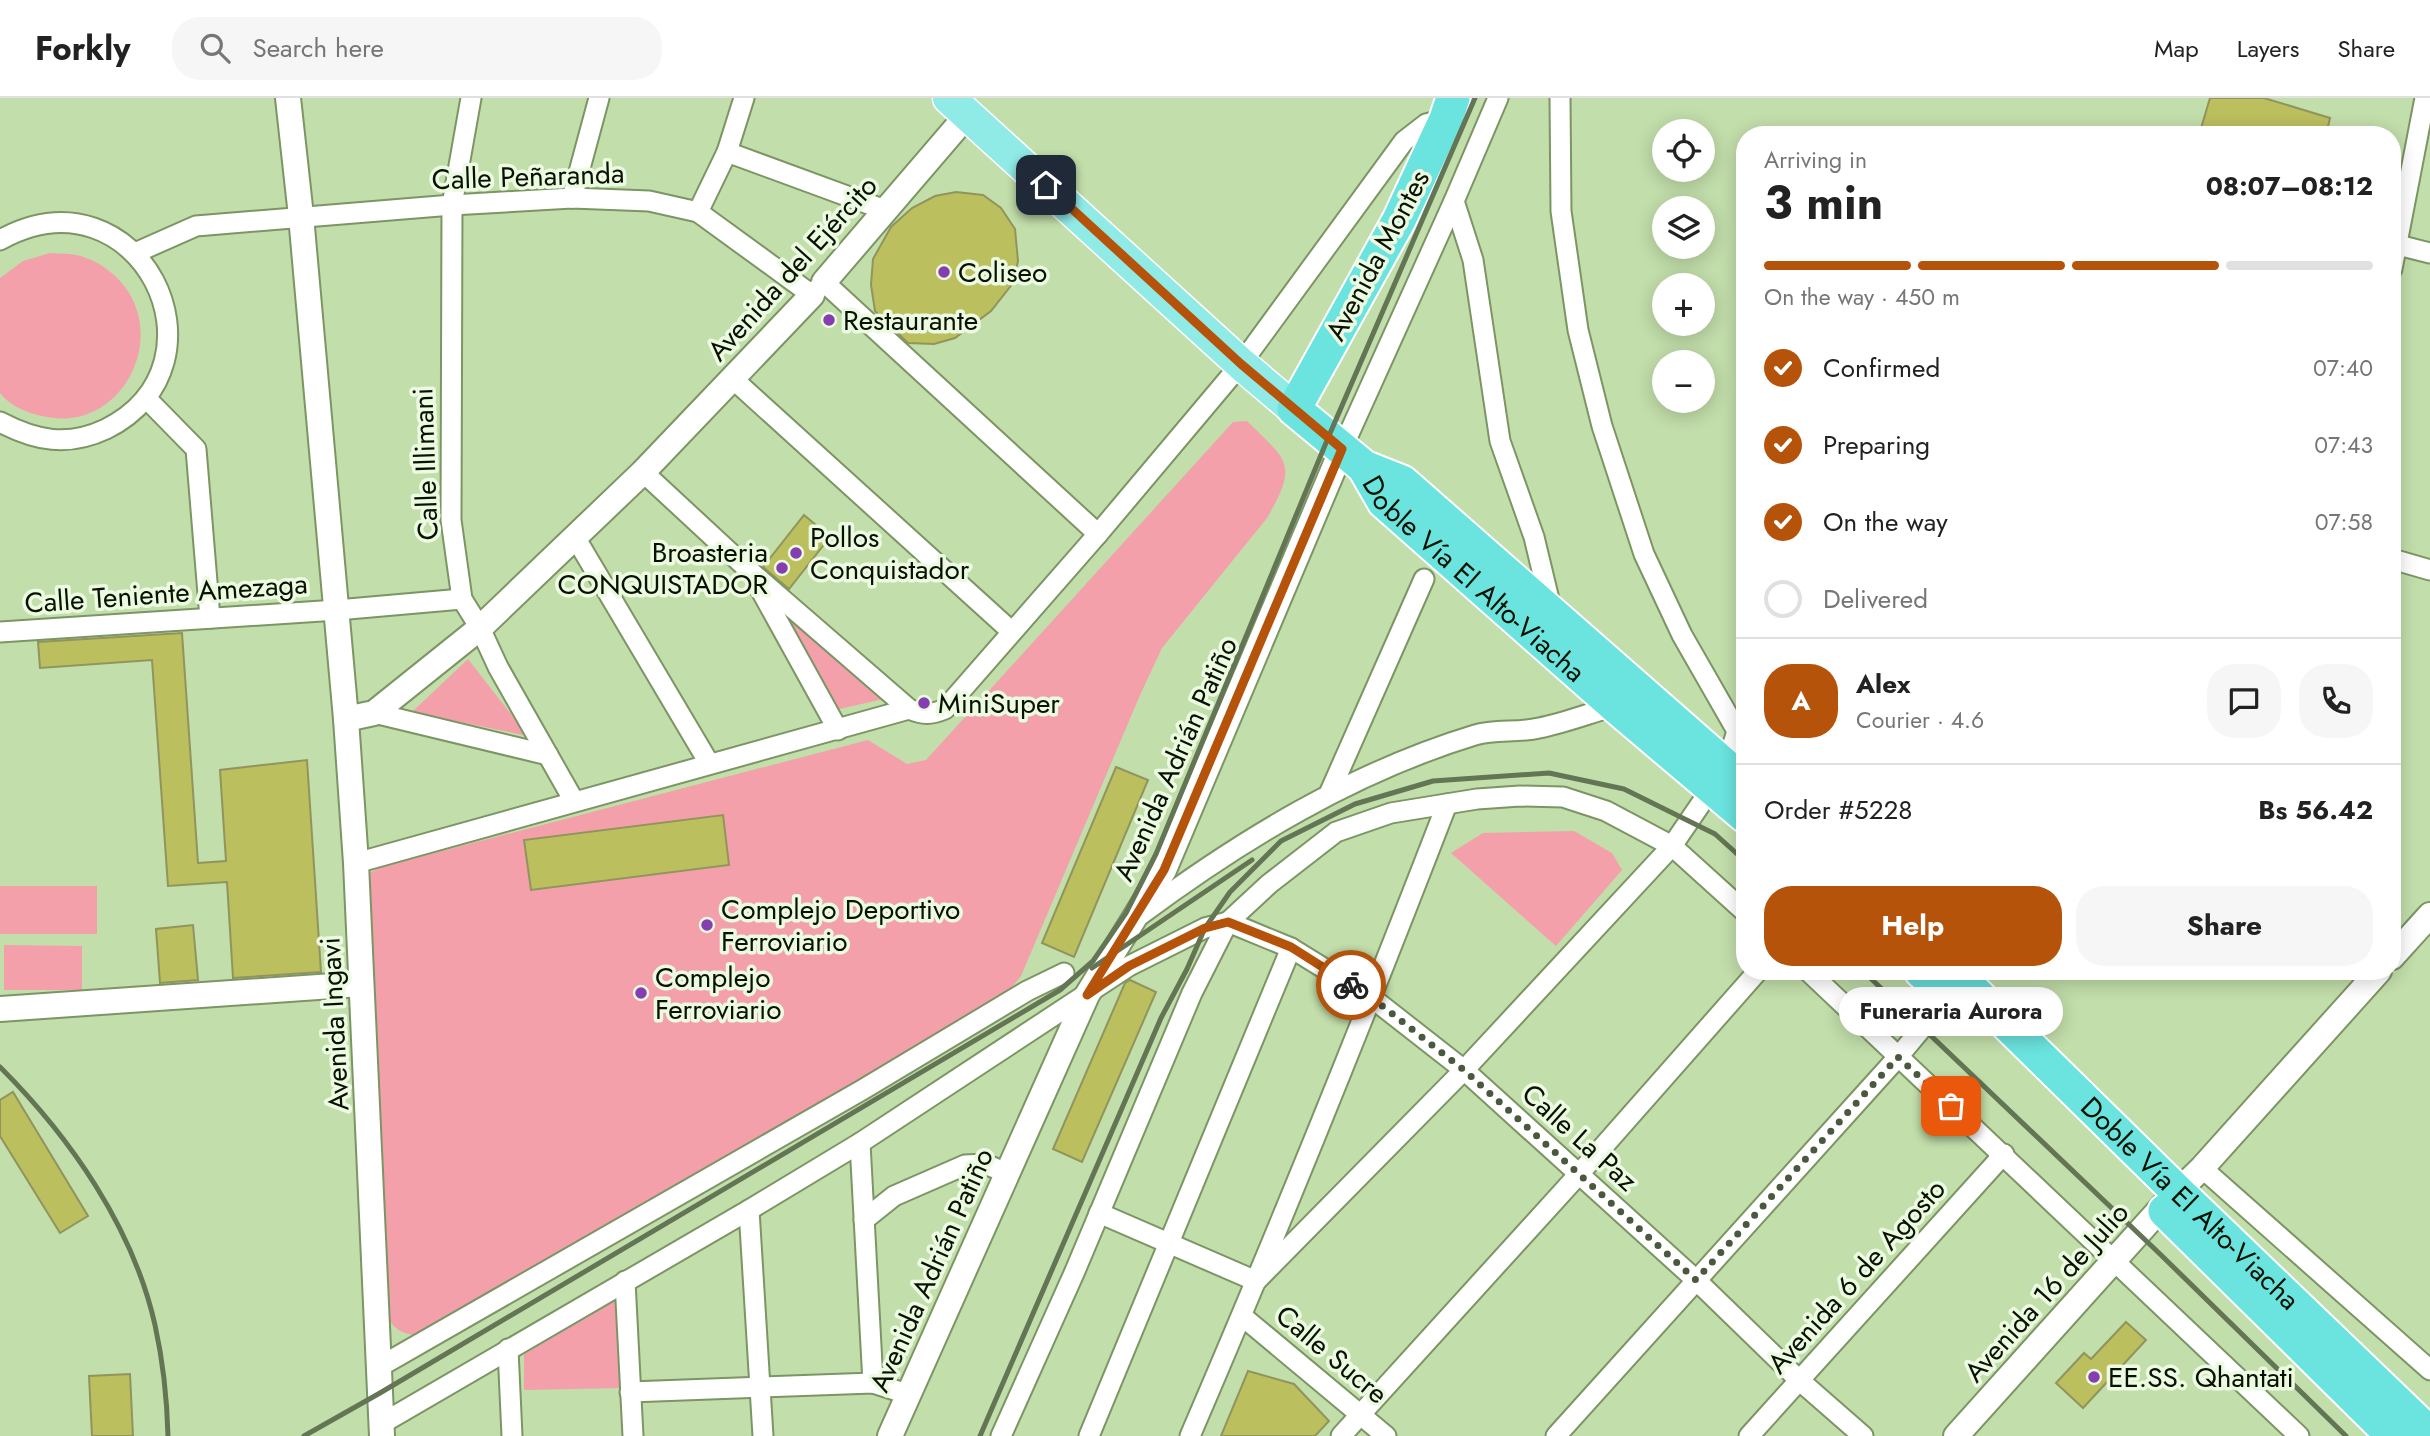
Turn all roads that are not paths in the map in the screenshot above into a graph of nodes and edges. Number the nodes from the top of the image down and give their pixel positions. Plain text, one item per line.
1 (288, 98) edge
2 (471, 98) edge
3 (599, 98) edge
4 (744, 98) edge
5 (1498, 98) edge
6 (1560, 98) edge
7 (2426, 98) edge
8 (964, 103) edge
9 (1450, 109) edge
10 (727, 152) junction
11 (572, 198) junction
12 (1454, 201) junction
13 (452, 205) junction
14 (885, 210) junction
15 (698, 212) junction
16 (301, 216) junction
17 (2401, 228) edge
18 (0, 240) edge
19 (2401, 245) edge
20 (135, 253) junction
21 (2430, 253) edge
22 (818, 288) junction
23 (1241, 364) junction
24 (733, 379) junction
25 (146, 398) junction
26 (1294, 409) junction
27 (0, 422) edge
28 (1353, 458) junction
29 (643, 472) junction
30 (1098, 534) junction
31 (575, 537) junction
32 (2401, 562) edge
33 (2430, 570) edge
34 (752, 573) junction
35 (1424, 579) dead end
36 (462, 599) junction
37 (337, 610) junction
38 (1552, 613) junction
39 (210, 618) junction
40 (480, 628) junction
41 (1011, 631) junction
42 (0, 632) edge
43 (1615, 706) junction
44 (909, 709) junction
45 (374, 713) junction
46 (346, 719) junction
47 (1736, 729) edge
48 (838, 730) junction
49 (1736, 741) edge
50 (548, 755) junction
51 (709, 764) junction
52 (1728, 779) edge
53 (1329, 794) junction
54 (1736, 796) edge
55 (574, 801) junction
56 (1447, 804) junction
57 (1672, 846) junction
58 (356, 863) junction
59 (1736, 904) edge
60 (2430, 915) edge
61 (1133, 921) junction
62 (1228, 922) junction
63 (1291, 947) junction
64 (2401, 947) edge
65 (1063, 973) dead end
66 (1750, 980) edge
67 (1817, 980) edge
68 (1939, 980) edge
69 (1942, 980) edge
70 (2371, 980) edge
71 (362, 984) junction
72 (1087, 995) junction
73 (1372, 998) junction
74 (0, 1009) edge
75 (1898, 1057) junction
76 (1464, 1070) junction
77 (860, 1143) junction
78 (2004, 1154) junction
79 (2203, 1168) junction
80 (1007, 1173) junction
81 (1579, 1174) junction
82 (2170, 1200) junction
83 (749, 1210) junction
84 (1099, 1213) junction
85 (864, 1220) junction
86 (1170, 1243) junction
87 (2116, 1261) junction
88 (1696, 1280) junction
89 (625, 1281) junction
90 (1256, 1281) junction
91 (1242, 1316) junction
92 (508, 1349) junction
93 (379, 1367) junction
94 (2430, 1370) edge
95 (1799, 1380) junction
96 (873, 1383) junction
97 (760, 1387) junction
98 (631, 1392) junction
99 (907, 1394) junction
100 (1361, 1414) junction
101 (382, 1430) edge
102 (2430, 1434) edge
103 (2391, 1435) edge
104 (512, 1436) edge
105 (633, 1436) edge
106 (763, 1436) edge
107 (890, 1436) edge
108 (1001, 1436) edge
109 (1089, 1436) edge
110 (1190, 1436) edge
111 (1341, 1436) edge
112 (1386, 1436) edge
113 (1556, 1436) edge
114 (1749, 1436) edge
115 (1864, 1436) edge
116 (1956, 1436) edge
117 (2299, 1436) edge

1 - 16 street, Avenida Ingavi
2 - 13 street, Calle Illimani
3 - 11 street
4 - 10 street
5 - 12 street, Avenida Adrián Patiño
6 - 47 street
7 - 17 street
8 - 14 street, Avenida del Ejército
8 - 23 main road
9 - 23 street
9 - 26 highway, Avenida Montes
10 - 14 street
10 - 15 street
11 - 13 street, Calle Peñaranda
11 - 15 street, Calle Peñaranda
12 - 28 street, Avenida Adrián Patiño
12 - 38 street
13 - 16 street, Calle Peñaranda
13 - 36 street, Calle Illimani
14 - 22 street, Avenida del Ejército
15 - 22 street, Calle Peñaranda
16 - 20 street, Calle Peñaranda
16 - 37 street, Avenida Ingavi
18 - 20 street
19 - 21 street
20 - 25 street
22 - 24 street, Avenida del Ejército
22 - 30 street, Calle Peñaranda
23 - 26 main road
23 - 30 street
24 - 29 street, Avenida del Ejército
24 - 41 street
25 - 27 street
25 - 39 street
26 - 28 highway
28 - 38 highway, Doble Vía El Alto-Viacha
28 - 43 highway, Doble Vía El Alto-Viacha
28 - 61 street, Avenida Adrián Patiño
29 - 31 street, Avenida del Ejército
29 - 34 street
30 - 41 street
31 - 40 street, Avenida del Ejército
31 - 51 street
32 - 33 street
34 - 44 street
34 - 48 street
35 - 53 street
36 - 37 street, Calle Teniente Amezaga
36 - 40 street, Calle Illimani
37 - 39 street, Calle Teniente Amezaga
37 - 46 street, Avenida Ingavi
38 - 52 highway, Doble Vía El Alto-Viacha
39 - 42 street, Calle Teniente Amezaga
40 - 45 street, Avenida del Ejército
40 - 50 street, Calle Illimani
41 - 44 street
43 - 52 highway, Doble Vía El Alto-Viacha
43 - 53 street
44 - 48 street
45 - 46 street
45 - 50 street
46 - 58 street, Avenida Ingavi
48 - 51 street
49 - 52 street
50 - 55 street, Calle Illimani
51 - 55 street
52 - 54 highway, Doble Vía El Alto-Viacha
52 - 57 street
53 - 61 street
55 - 58 street
56 - 57 street
56 - 62 street
56 - 73 street
57 - 59 street
57 - 76 street
58 - 71 street, Avenida Ingavi
60 - 64 street
61 - 72 street, Avenida Adrián Patiño
62 - 63 street, Calle La Paz
62 - 72 street
62 - 84 street
63 - 73 street, Calle La Paz
63 - 86 street
65 - 93 street
66 - 81 street
67 - 75 street
68 - 75 street
69 - 82 highway, Doble Vía El Alto-Viacha
70 - 79 street, Avenida 16 de Julio
71 - 74 street
71 - 93 street, Avenida Ingavi
72 - 77 street
72 - 80 street, Avenida Adrián Patiño
73 - 76 street, Calle La Paz
73 - 90 street
75 - 78 street
75 - 88 street
76 - 81 street, Calle La Paz
76 - 90 street
77 - 83 street
77 - 85 street
78 - 87 street
78 - 95 street, Avenida 6 de Agosto
79 - 82 street, Avenida 16 de Julio
79 - 94 street
80 - 85 street
80 - 99 street, Avenida Adrián Patiño
81 - 88 street, Calle La Paz
81 - 100 street
82 - 87 street, Avenida 16 de Julio
82 - 102 highway, Doble Vía El Alto-Viacha
82 - 103 highway, Doble Vía El Alto-Viacha
83 - 89 street
83 - 97 street
84 - 86 street
84 - 108 street
85 - 96 street
86 - 90 street
86 - 109 street
87 - 116 street, Avenida 16 de Julio
87 - 117 street
88 - 95 street, Calle La Paz
88 - 113 street
89 - 92 street
89 - 98 street
90 - 91 street
91 - 100 street, Calle Sucre
91 - 110 street
92 - 101 street
92 - 104 street
93 - 101 street, Avenida Ingavi
95 - 114 street, Avenida 6 de Agosto
95 - 115 street, Calle La Paz
96 - 97 street
96 - 99 street
97 - 98 street
97 - 106 street
98 - 105 street
99 - 107 street, Avenida Adrián Patiño
100 - 111 street
100 - 112 street, Calle Sucre

